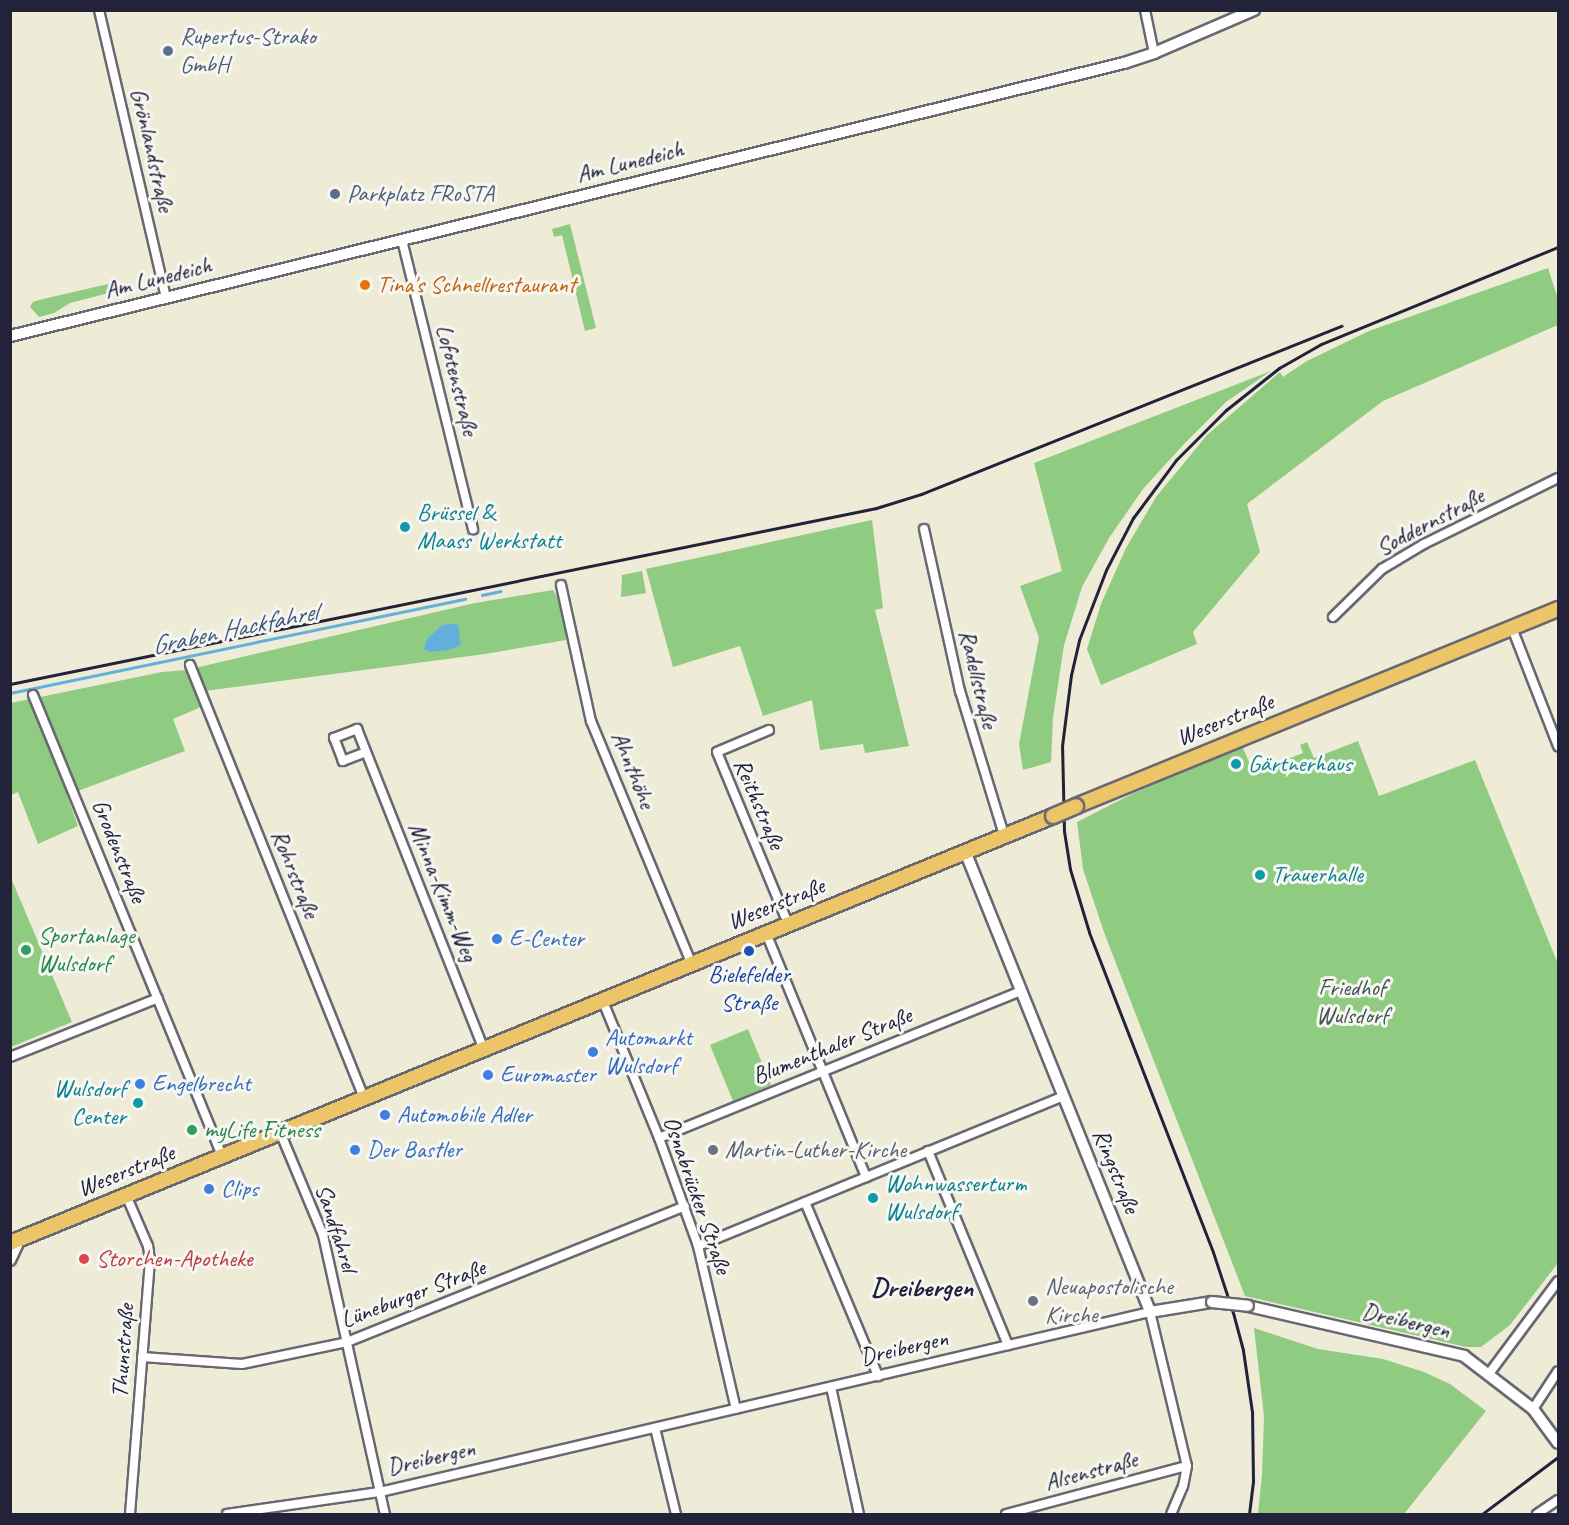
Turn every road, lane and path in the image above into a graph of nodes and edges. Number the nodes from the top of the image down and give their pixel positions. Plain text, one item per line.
1 (99, 10) edge
2 (1144, 10) edge
3 (1254, 10) edge
4 (1154, 53) junction
5 (402, 240) junction
6 (166, 298) junction
7 (10, 336) edge
8 (1558, 478) edge
9 (473, 529) dead end
10 (924, 529) dead end
11 (561, 585) dead end
12 (1558, 609) edge
13 (1332, 617) dead end
14 (1512, 628) junction
15 (190, 665) dead end
16 (33, 695) dead end
17 (769, 730) dead end
18 (1558, 746) edge
19 (366, 752) dead end
20 (1004, 836) junction
21 (965, 851) junction
22 (788, 923) junction
23 (766, 933) junction
24 (691, 963) junction
25 (1021, 991) junction
26 (158, 998) junction
27 (602, 999) junction
28 (483, 1047) junction
29 (10, 1057) edge
30 (823, 1070) junction
31 (1062, 1096) junction
32 (364, 1097) junction
33 (280, 1132) junction
34 (659, 1138) junction
35 (927, 1151) junction
36 (222, 1155) junction
37 (866, 1177) junction
38 (126, 1195) junction
39 (805, 1202) junction
40 (685, 1206) junction
41 (15, 1241) edge
42 (698, 1246) junction
43 (10, 1260) edge
44 (1558, 1281) edge
45 (1150, 1312) junction
46 (347, 1342) junction
47 (1008, 1346) junction
48 (142, 1357) junction
49 (1558, 1371) edge
50 (1488, 1375) junction
51 (878, 1376) junction
52 (831, 1387) junction
53 (736, 1409) junction
54 (1533, 1409) junction
55 (655, 1428) junction
56 (1558, 1443) edge
57 (1186, 1466) junction
58 (380, 1492) junction
59 (1558, 1500) edge
60 (130, 1515) edge
61 (227, 1515) edge
62 (385, 1515) edge
63 (676, 1515) edge
64 (859, 1515) edge
65 (1006, 1515) edge
66 (1171, 1515) edge
67 (1537, 1515) edge

1 - 6 street, Grönlandstraße
2 - 4 street
3 - 4 street, Am Lunedeich
4 - 5 street, Am Lunedeich
5 - 6 street, Am Lunedeich
5 - 9 street, Lofotenstraße
6 - 7 street, Am Lunedeich
8 - 13 street, Soddernstraße
10 - 20 street, Radellstraße
11 - 24 street, Ahnthöhe
12 - 14 main road, Weserstraße
14 - 18 street
14 - 20 main road, Weserstraße, bridge
15 - 32 street, Rohrstraße
16 - 26 street, Grodenstraße
17 - 22 street, Reithstraße
19 - 28 street, Minna-Kimm-Weg
20 - 21 main road, Weserstraße
21 - 22 main road, Weserstraße
21 - 25 street, Ringstraße
22 - 23 main road, Weserstraße
23 - 24 main road, Weserstraße
23 - 30 street
24 - 27 main road, Weserstraße
25 - 30 street, Blumenthaler Straße
25 - 31 street, Ringstraße
26 - 29 street
26 - 36 street, Grodenstraße
27 - 28 main road, Weserstraße
27 - 34 street, Osnabrücker Straße
28 - 32 main road, Weserstraße
30 - 34 street, Blumenthaler Straße
30 - 37 street
31 - 35 street
31 - 45 street, Ringstraße
32 - 33 main road, Weserstraße
33 - 36 main road, Weserstraße
33 - 46 street, Sandfahrel
34 - 40 street, Osnabrücker Straße
35 - 37 street
35 - 47 street
36 - 38 main road, Weserstraße
37 - 39 street
38 - 41 main road, Weserstraße
38 - 48 street, Thunstraße
39 - 42 street
39 - 51 street
40 - 42 street, Osnabrücker Straße
40 - 46 street, Lüneburger Straße
41 - 43 street
42 - 53 street, Osnabrücker Straße
44 - 50 street
45 - 47 street, Dreibergen
45 - 50 street, Dreibergen, bridge
45 - 57 street, Ringstraße
46 - 48 street, Lüneburger Straße
46 - 58 street, Sandfahrel
47 - 51 street, Dreibergen
48 - 60 street, Thunstraße
49 - 54 street
50 - 54 street, Dreibergen
51 - 52 street, Dreibergen
52 - 53 street, Dreibergen
52 - 64 street
53 - 55 street, Dreibergen
54 - 56 street, Dreibergen
55 - 58 street, Dreibergen
55 - 63 street
57 - 65 street, Alsenstraße
57 - 66 street, Ringstraße
58 - 61 street, Dreibergen
58 - 62 street, Sandfahrel
59 - 67 street

